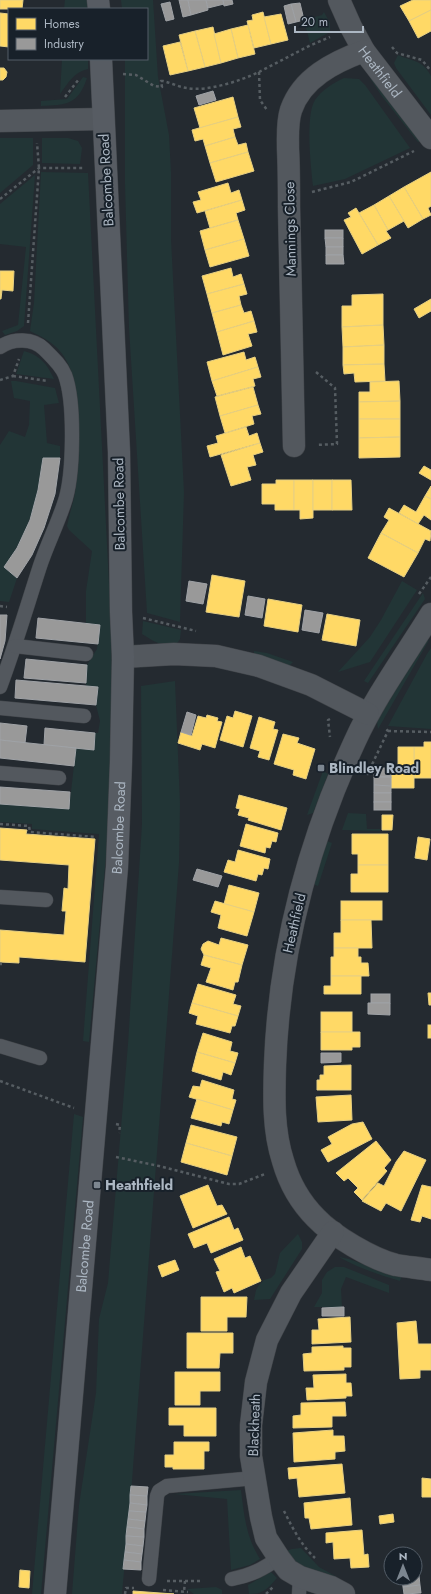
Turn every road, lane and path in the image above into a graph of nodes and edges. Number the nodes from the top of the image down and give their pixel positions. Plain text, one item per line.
1 (339, 0) edge
2 (351, 27) junction
3 (387, 42) dead end
4 (364, 50) junction
5 (101, 66) edge
6 (431, 71) edge
7 (259, 72) junction
8 (58, 97) dead end
9 (103, 118) junction
10 (36, 120) junction
11 (0, 121) edge
12 (288, 127) junction
13 (425, 144) edge
14 (39, 168) junction
15 (106, 169) junction
16 (289, 197) junction
17 (0, 199) edge
18 (24, 340) junction
19 (0, 347) edge
20 (292, 364) junction
21 (13, 376) junction
22 (0, 380) edge
23 (67, 384) junction
24 (294, 446) joint
25 (431, 577) edge
26 (416, 598) dead end
27 (431, 614) edge
28 (15, 646) junction
29 (86, 654) dead end
30 (123, 657) junction
31 (0, 686) edge
32 (346, 702) junction
33 (0, 708) edge
34 (84, 716) dead end
35 (325, 717) dead end
36 (328, 720) junction
37 (376, 720) junction
38 (388, 731) junction
39 (431, 732) edge
40 (329, 742) dead end
41 (0, 773) edge
42 (359, 776) dead end
43 (59, 778) dead end
44 (0, 824) edge
45 (96, 837) dead end
46 (0, 897) edge
47 (46, 900) dead end
48 (0, 1046) edge
49 (40, 1058) dead end
50 (0, 1081) edge
51 (96, 1116) junction
52 (118, 1138) dead end
53 (116, 1152) dead end
54 (267, 1173) dead end
55 (334, 1232) junction
56 (431, 1270) edge
57 (255, 1478) junction
58 (282, 1507) dead end
59 (279, 1558) junction
60 (318, 1560) dead end
61 (149, 1579) dead end
62 (232, 1579) dead end
63 (185, 1581) junction
64 (200, 1581) dead end
65 (300, 1585) edge
66 (164, 1586) dead end
67 (160, 1590) dead end
68 (184, 1592) junction
69 (189, 1593) edge
70 (55, 1594) edge
71 (344, 1594) edge

1 - 2 street, Heathfield
2 - 4 street, Heathfield
2 - 7 path
3 - 6 path
4 - 12 street, Mannings Close
4 - 13 street, Heathfield
5 - 7 path
5 - 8 path
5 - 9 main road, Balcombe Road
7 - 12 path
9 - 10 street
9 - 15 main road, Balcombe Road
10 - 11 street
10 - 14 path
12 - 16 street, Mannings Close
13 - 16 path
14 - 15 path
14 - 17 path
14 - 18 path
15 - 30 main road, Balcombe Road
16 - 20 street, Mannings Close
18 - 19 lane
18 - 21 path
18 - 23 lane
20 - 24 street, Mannings Close
20 - 24 path
21 - 22 path
21 - 23 path
23 - 28 lane
25 - 26 path
27 - 37 street, Heathfield
28 - 29 lane
28 - 31 lane
30 - 32 street
30 - 51 main road, Balcombe Road
32 - 36 path
32 - 37 street
33 - 34 lane
35 - 36 path
36 - 40 path
37 - 38 path
37 - 55 street, Heathfield
38 - 39 path
38 - 42 path
41 - 43 lane
44 - 45 path
46 - 47 lane
48 - 49 lane
50 - 51 path
51 - 52 path
51 - 70 main road, Balcombe Road
53 - 54 path
55 - 56 street, Heathfield
55 - 57 street, Blackheath
57 - 59 street, Blackheath
57 - 61 lane
58 - 60 path
59 - 62 lane
59 - 65 street, Blackheath
63 - 64 path
63 - 66 path
63 - 68 path
65 - 71 street, Blackheath
67 - 68 path
68 - 69 path

